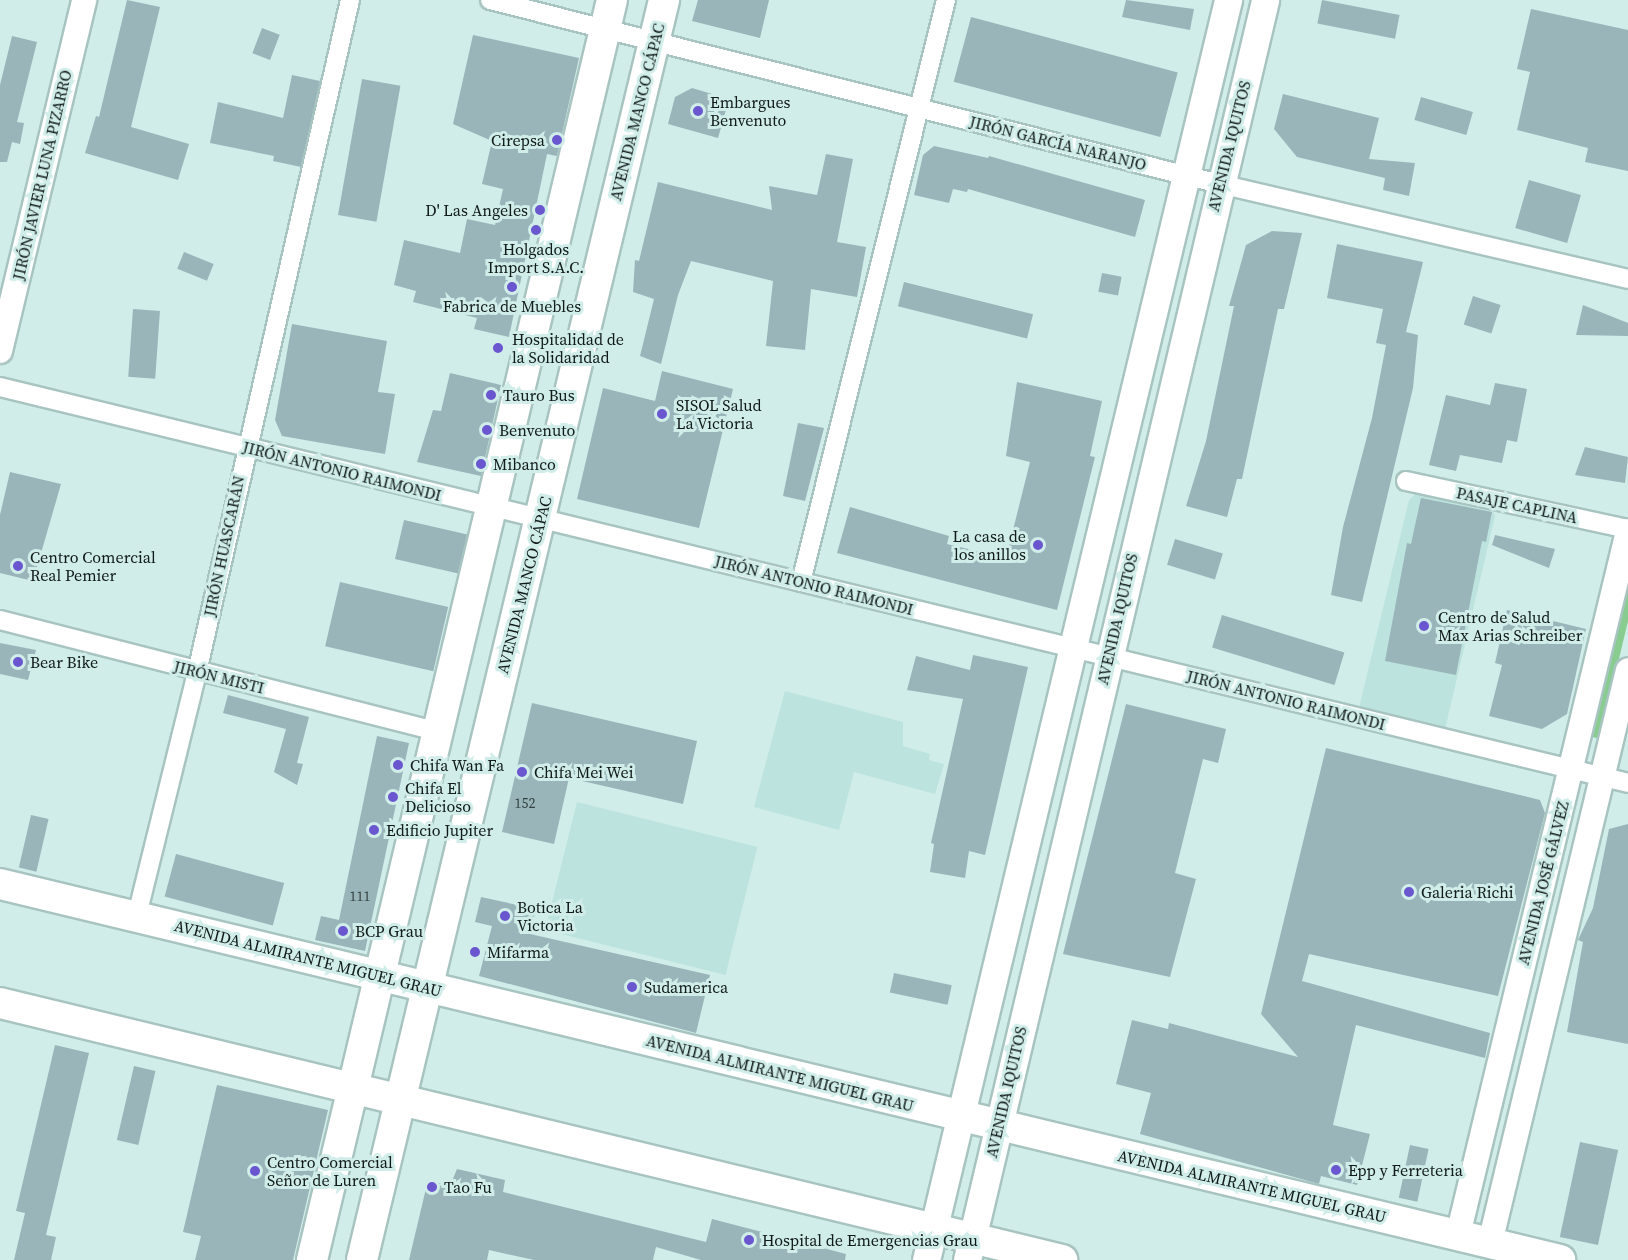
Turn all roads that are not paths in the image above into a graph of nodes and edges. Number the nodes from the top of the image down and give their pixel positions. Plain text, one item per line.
1 (84, 0) edge
2 (350, 0) edge
3 (490, 0) edge
4 (612, 0) edge
5 (664, 0) edge
6 (946, 0) edge
7 (1228, 0) edge
8 (1265, 0) edge
9 (605, 29) junction
10 (654, 42) junction
11 (919, 108) junction
12 (1188, 176) junction
13 (1220, 184) junction
14 (1628, 279) edge
15 (0, 351) edge
16 (0, 387) edge
17 (245, 447) junction
18 (1406, 481) dead end
19 (491, 507) junction
20 (540, 519) junction
21 (1628, 530) edge
22 (801, 582) junction
23 (0, 620) edge
24 (1073, 648) junction
25 (1108, 657) junction
26 (1628, 670) edge
27 (197, 672) junction
28 (439, 732) junction
29 (1570, 770) junction
30 (1602, 777) junction
31 (1628, 783) edge
32 (0, 884) edge
33 (137, 915) junction
34 (379, 988) junction
35 (422, 999) junction
36 (0, 1003) edge
37 (356, 1084) junction
38 (400, 1095) junction
39 (960, 1125) junction
40 (996, 1134) junction
41 (936, 1223) junction
42 (1458, 1235) junction
43 (972, 1241) edge
44 (1490, 1243) junction
45 (312, 1260) edge
46 (362, 1260) edge
47 (926, 1260) edge
48 (1062, 1260) edge
49 (1560, 1260) edge

1 - 15 street, JIRÓN JAVIER LUNA PIZARRO
2 - 17 street, JIRÓN HUASCARÁN
3 - 9 street, JIRÓN GARCÍA NARANJO
4 - 9 main road
5 - 10 main road, AVENIDA MANCO CÁPAC
6 - 11 street
7 - 12 main road, AVENIDA IQUITOS
8 - 13 main road, AVENIDA IQUITOS
9 - 10 street, JIRÓN GARCÍA NARANJO
9 - 19 main road
10 - 11 street, JIRÓN GARCÍA NARANJO
10 - 20 main road, AVENIDA MANCO CÁPAC
11 - 12 street, JIRÓN GARCÍA NARANJO
11 - 22 street
12 - 13 street, JIRÓN GARCÍA NARANJO
12 - 24 main road, AVENIDA IQUITOS
13 - 14 street, JIRÓN GARCÍA NARANJO
13 - 25 main road, AVENIDA IQUITOS
16 - 17 street, JIRÓN ANTONIO RAIMONDI
17 - 19 street, JIRÓN ANTONIO RAIMONDI
17 - 27 street, JIRÓN HUASCARÁN
18 - 21 street, PASAJE CAPLINA
19 - 20 street, JIRÓN ANTONIO RAIMONDI
19 - 28 main road
20 - 22 street, JIRÓN ANTONIO RAIMONDI
20 - 35 main road, AVENIDA MANCO CÁPAC
21 - 29 street, AVENIDA JOSÉ GÁLVEZ
22 - 24 street, JIRÓN ANTONIO RAIMONDI
23 - 27 street, JIRÓN MISTI
24 - 25 street, JIRÓN ANTONIO RAIMONDI
24 - 39 main road, AVENIDA IQUITOS
25 - 29 street, JIRÓN ANTONIO RAIMONDI
25 - 40 main road, AVENIDA IQUITOS
26 - 30 street, AVENIDA JOSÉ GÁLVEZ
27 - 28 street, JIRÓN MISTI
27 - 33 street, JIRÓN HUASCARÁN
28 - 34 main road
29 - 30 street, JIRÓN ANTONIO RAIMONDI
29 - 42 street, AVENIDA JOSÉ GÁLVEZ
30 - 31 street, JIRÓN ANTONIO RAIMONDI
30 - 44 street, AVENIDA JOSÉ GÁLVEZ
32 - 33 main road, AVENIDA ALMIRANTE MIGUEL GRAU
33 - 34 main road, AVENIDA ALMIRANTE MIGUEL GRAU
34 - 35 main road, AVENIDA ALMIRANTE MIGUEL GRAU
34 - 37 main road
35 - 38 main road, AVENIDA MANCO CÁPAC
35 - 39 main road, AVENIDA ALMIRANTE MIGUEL GRAU
36 - 37 main road
37 - 38 main road
37 - 45 main road
38 - 41 main road
38 - 46 main road, AVENIDA MANCO CÁPAC
39 - 40 main road, AVENIDA ALMIRANTE MIGUEL GRAU
39 - 41 main road, AVENIDA IQUITOS
40 - 42 main road, AVENIDA ALMIRANTE MIGUEL GRAU
40 - 43 main road, AVENIDA IQUITOS
41 - 43 main road
41 - 47 main road, AVENIDA IQUITOS
42 - 44 main road, AVENIDA ALMIRANTE MIGUEL GRAU
43 - 48 main road
44 - 49 main road, AVENIDA ALMIRANTE MIGUEL GRAU

